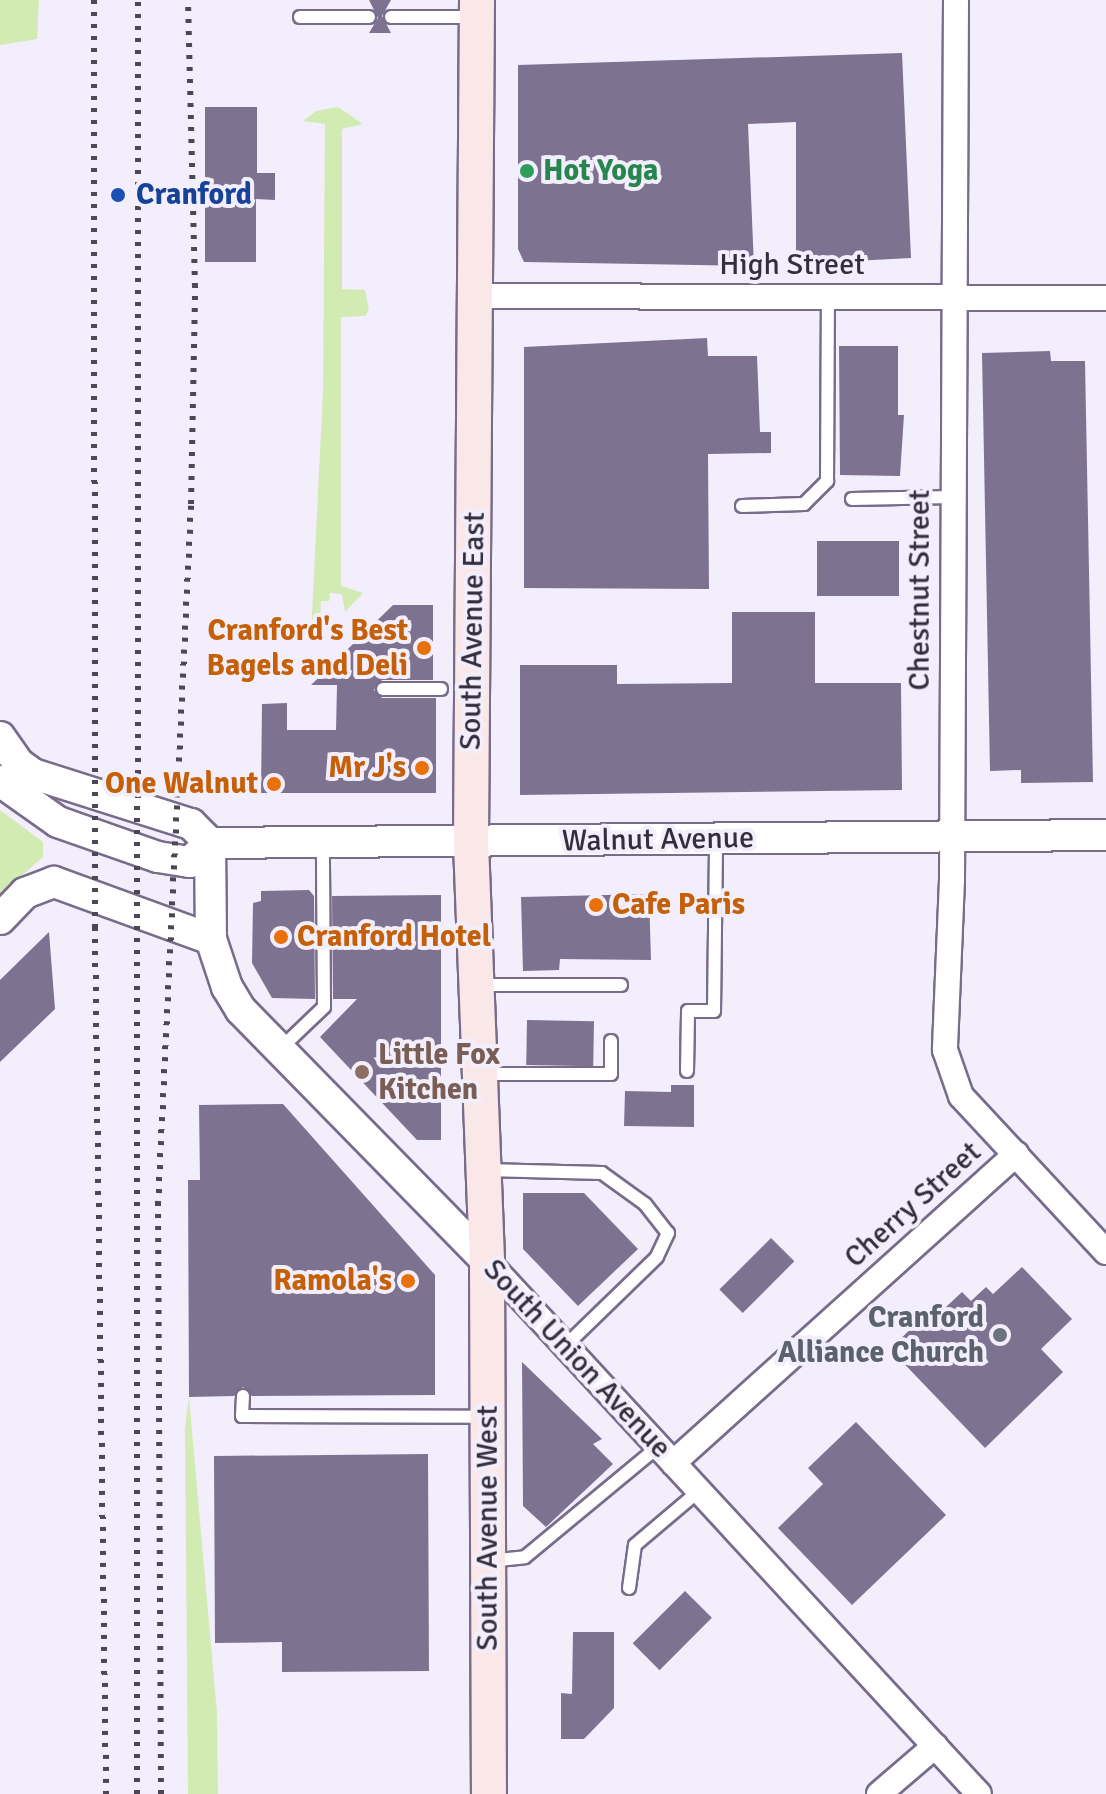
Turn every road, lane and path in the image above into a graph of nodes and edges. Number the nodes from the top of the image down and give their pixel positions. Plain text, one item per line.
1 (956, 0) edge
2 (478, 9) edge
3 (300, 17) dead end
4 (369, 17) dead end
5 (391, 17) dead end
6 (478, 296) junction
7 (828, 297) junction
8 (953, 298) junction
9 (1106, 298) edge
10 (952, 497) junction
11 (852, 499) dead end
12 (742, 506) dead end
13 (383, 689) dead end
14 (441, 689) dead end
15 (0, 737) edge
16 (0, 781) edge
17 (1106, 835) edge
18 (951, 836) junction
19 (716, 839) junction
20 (210, 843) junction
21 (471, 843) junction
22 (323, 844) junction
23 (0, 919) edge
24 (211, 939) junction
25 (476, 985) junction
26 (621, 985) dead end
27 (611, 1041) dead end
28 (280, 1049) junction
29 (687, 1071) dead end
30 (480, 1074) junction
31 (1016, 1154) junction
32 (483, 1170) junction
33 (1106, 1252) edge
34 (487, 1261) junction
35 (565, 1346) junction
36 (243, 1396) dead end
37 (487, 1417) junction
38 (666, 1455) junction
39 (699, 1491) junction
40 (488, 1561) junction
41 (629, 1588) dead end
42 (935, 1746) junction
43 (489, 1794) edge
44 (879, 1794) edge
45 (979, 1794) edge

1 - 8 street, Chestnut Street
2 - 5 lane
2 - 6 main road, South Avenue East
3 - 4 lane
6 - 7 street, High Street
6 - 21 main road, South Avenue East
7 - 8 street, High Street
7 - 12 lane
8 - 9 street, High Street
8 - 10 street, Chestnut Street
10 - 11 lane
10 - 18 street, Chestnut Street
13 - 14 lane
15 - 20 street
16 - 20 street
17 - 18 street, Walnut Avenue
18 - 19 street, Walnut Avenue
18 - 31 street, Chestnut Street
19 - 21 street, Walnut Avenue
19 - 29 lane
20 - 22 street, Walnut Avenue
20 - 24 street, South Union Avenue
21 - 22 street, Walnut Avenue
21 - 25 main road, South Avenue East
22 - 28 lane
23 - 24 street
24 - 28 street, South Union Avenue
25 - 26 lane
25 - 30 main road, South Avenue East
27 - 30 lane
28 - 34 street, South Union Avenue
30 - 32 main road, South Avenue East
31 - 33 street, Chestnut Street
31 - 38 street, Cherry Street
32 - 34 main road, South Avenue East
32 - 35 lane
34 - 35 street, South Union Avenue
34 - 37 main road, South Avenue West
35 - 38 street, South Union Avenue
36 - 37 lane
37 - 40 main road, South Avenue West
38 - 39 street, South Union Avenue
38 - 40 lane
39 - 41 lane
39 - 42 street, South Union Avenue
40 - 43 main road, South Avenue West
42 - 44 street
42 - 45 street, South Union Avenue

